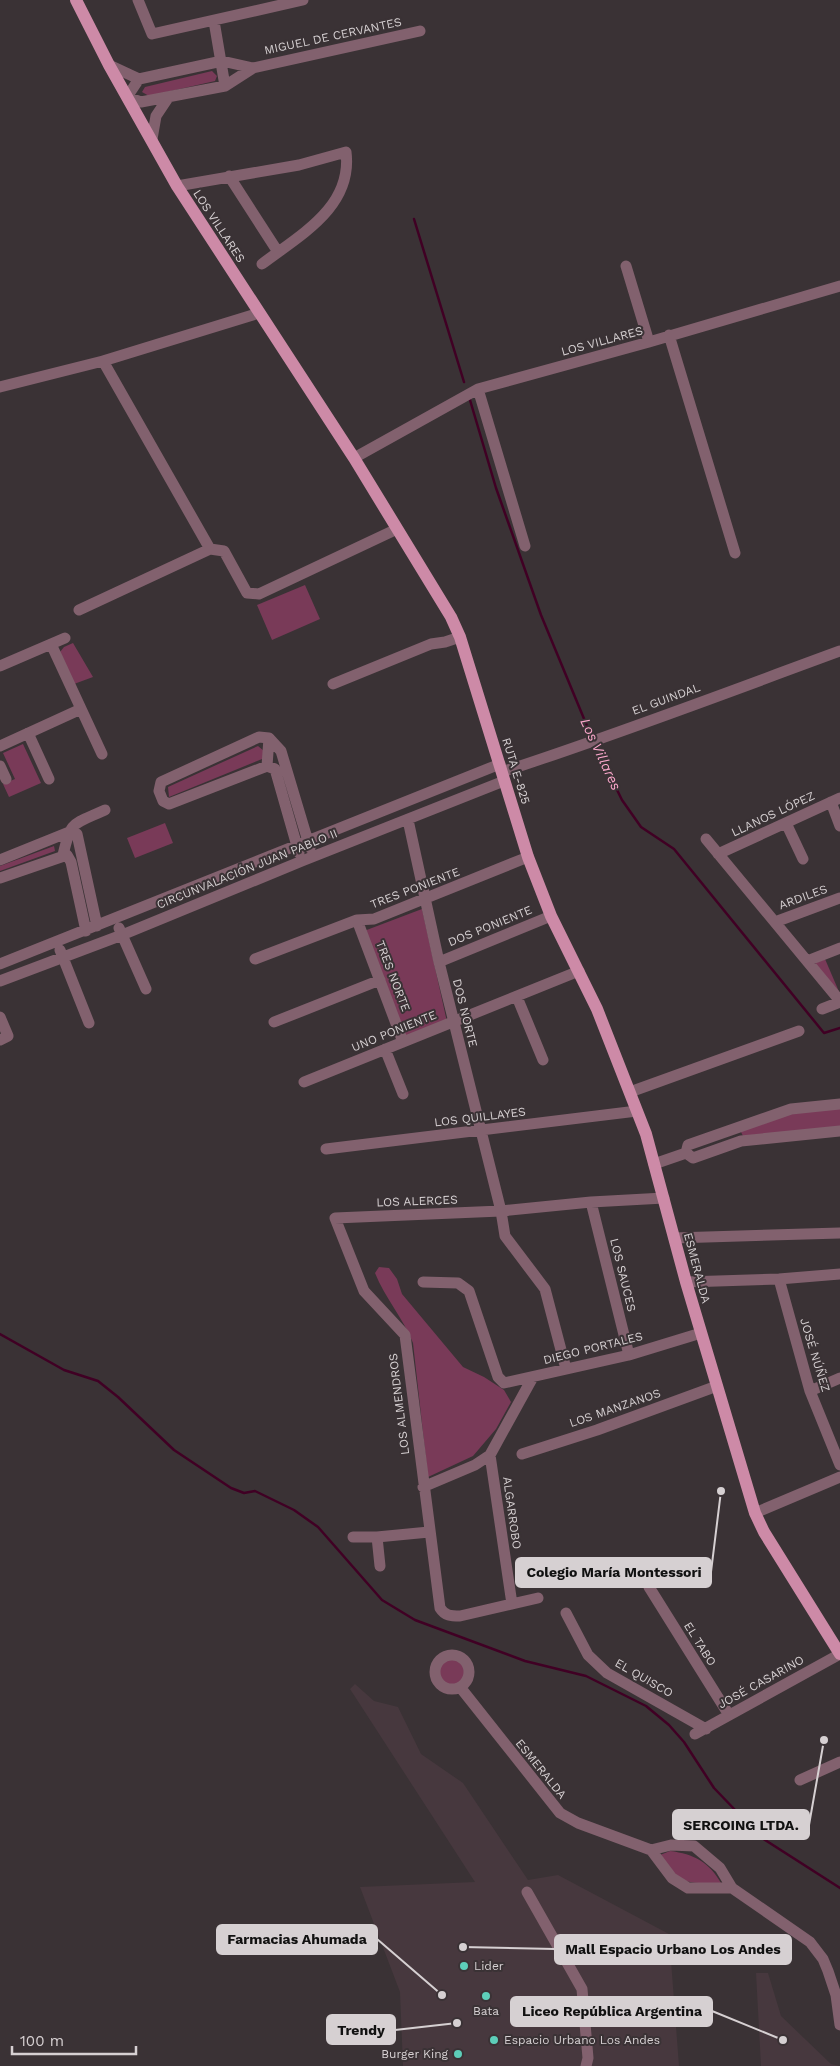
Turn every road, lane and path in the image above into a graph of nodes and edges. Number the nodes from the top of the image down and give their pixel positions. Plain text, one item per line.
1 (76, 0) edge
2 (138, 0) edge
3 (303, 0) edge
4 (214, 21) junction
5 (420, 31) dead end
6 (222, 61) junction
7 (109, 65) junction
8 (253, 68) junction
9 (140, 79) junction
10 (226, 86) junction
11 (127, 97) junction
12 (168, 98) junction
13 (152, 140) junction
14 (229, 176) junction
15 (177, 186) junction
16 (278, 252) junction
17 (262, 264) dead end
18 (626, 266) dead end
19 (840, 286) edge
20 (259, 313) junction
21 (669, 335) junction
22 (649, 342) junction
23 (103, 361) junction
24 (0, 387) edge
25 (478, 389) junction
26 (354, 458) junction
27 (397, 529) junction
28 (525, 546) dead end
29 (210, 548) junction
30 (735, 553) dead end
31 (79, 610) dead end
32 (460, 637) junction
33 (65, 638) dead end
34 (51, 644) junction
35 (840, 651) edge
36 (0, 666) edge
37 (470, 666) joint
38 (334, 684) dead end
39 (81, 709) junction
40 (28, 733) junction
41 (270, 738) junction
42 (0, 746) edge
43 (102, 754) dead end
44 (0, 766) edge
45 (267, 766) junction
46 (502, 773) junction
47 (6, 779) dead end
48 (49, 779) dead end
49 (835, 800) edge
50 (105, 810) dead end
51 (408, 820) junction
52 (786, 823) junction
53 (840, 826) edge
54 (68, 832) junction
55 (706, 839) dead end
56 (308, 842) junction
57 (297, 846) junction
58 (718, 854) junction
59 (63, 855) junction
60 (528, 857) junction
61 (308, 859) junction
62 (802, 859) dead end
63 (0, 860) edge
64 (0, 878) edge
65 (537, 883) joint
66 (840, 898) edge
67 (425, 900) junction
68 (551, 916) junction
69 (116, 919) junction
70 (357, 920) junction
71 (775, 922) junction
72 (97, 926) junction
73 (86, 931) junction
74 (122, 935) junction
75 (57, 942) junction
76 (840, 948) edge
77 (62, 957) junction
78 (256, 959) dead end
79 (806, 961) junction
80 (439, 962) junction
81 (0, 964) edge
82 (579, 972) junction
83 (380, 980) junction
84 (0, 981) edge
85 (146, 989) dead end
86 (517, 997) junction
87 (840, 1001) edge
88 (822, 1009) dead end
89 (0, 1017) edge
90 (274, 1022) dead end
91 (453, 1022) junction
92 (88, 1023) dead end
93 (799, 1030) dead end
94 (0, 1040) edge
95 (403, 1042) junction
96 (385, 1049) junction
97 (543, 1060) dead end
98 (304, 1082) dead end
99 (630, 1092) junction
100 (403, 1094) dead end
101 (840, 1104) edge
102 (637, 1111) junction
103 (736, 1128) junction
104 (480, 1131) junction
105 (840, 1131) edge
106 (741, 1141) junction
107 (326, 1149) dead end
108 (686, 1153) junction
109 (654, 1164) junction
110 (664, 1198) junction
111 (591, 1202) junction
112 (501, 1211) junction
113 (335, 1218) joint
114 (840, 1233) edge
115 (674, 1238) junction
116 (840, 1274) edge
117 (779, 1279) junction
118 (423, 1282) dead end
119 (686, 1282) junction
120 (701, 1333) junction
121 (629, 1356) junction
122 (566, 1368) junction
123 (533, 1377) junction
124 (840, 1378) edge
125 (717, 1386) junction
126 (810, 1391) junction
127 (522, 1454) dead end
128 (490, 1455) junction
129 (840, 1464) edge
130 (840, 1477) edge
131 (423, 1487) junction
132 (755, 1513) junction
133 (429, 1532) junction
134 (353, 1537) dead end
135 (377, 1537) junction
136 (380, 1566) dead end
137 (649, 1587) dead end
138 (538, 1598) dead end
139 (512, 1604) junction
140 (566, 1613) dead end
141 (840, 1654) edge
142 (460, 1687) dead end
143 (729, 1716) junction
144 (700, 1732) joint
145 (840, 1762) edge
146 (800, 1780) dead end
147 (651, 1850) junction
148 (732, 1888) junction
149 (527, 1892) dead end
150 (838, 1997) edge
151 (840, 2025) edge
152 (586, 2066) edge

1 - 7 main road, LOS VILLARES
2 - 4 street
3 - 4 street
4 - 6 street
5 - 8 street, MIGUEL DE CERVANTES
6 - 8 street, MIGUEL DE CERVANTES
6 - 9 street, MIGUEL DE CERVANTES
6 - 10 street
7 - 9 street
7 - 11 main road, LOS VILLARES
8 - 10 street, MIGUEL DE CERVANTES
9 - 11 street
10 - 12 street, MIGUEL DE CERVANTES
11 - 12 street, MIGUEL DE CERVANTES
11 - 13 main road, LOS VILLARES
12 - 13 street
13 - 15 main road, LOS VILLARES
14 - 15 street
14 - 16 street
14 - 16 street
15 - 20 main road, LOS VILLARES
16 - 17 street
18 - 22 street
19 - 21 street, LOS VILLARES
20 - 23 street
20 - 26 main road, LOS VILLARES
21 - 22 street, LOS VILLARES
21 - 30 street
22 - 25 street, LOS VILLARES
23 - 24 street
23 - 29 street
25 - 26 street, LOS VILLARES
25 - 28 street
26 - 27 main road, LOS VILLARES
27 - 29 street
27 - 32 main road, LOS VILLARES
29 - 31 street
32 - 37 main road, LOS VILLARES
32 - 38 street
33 - 34 street
34 - 36 street
34 - 39 street
35 - 46 street, EL GUINDAL
37 - 46 main road, RUTA E-825
39 - 40 street
39 - 43 street
40 - 42 street
40 - 48 street
41 - 45 street
41 - 45 street
41 - 56 street
44 - 47 street
45 - 57 street
46 - 51 street, CIRCUNVALACIÓN JUAN PABLO II
46 - 56 street, CIRCUNVALACIÓN JUAN PABLO II
46 - 60 main road, RUTA E-825
49 - 52 street, LLANOS LÓPEZ
49 - 53 street
50 - 54 street
51 - 61 street, CIRCUNVALACIÓN JUAN PABLO II
51 - 67 street, DOS NORTE
52 - 58 street, LLANOS LÓPEZ
52 - 62 street
54 - 59 street
54 - 63 street
54 - 72 street
55 - 58 street
56 - 57 street, CIRCUNVALACIÓN JUAN PABLO II
56 - 61 street
57 - 61 street
57 - 69 street, CIRCUNVALACIÓN JUAN PABLO II
58 - 71 street
59 - 64 street
59 - 73 street
60 - 65 main road, RUTA E-825
60 - 67 street, TRES PONIENTE
61 - 74 street, CIRCUNVALACIÓN JUAN PABLO II
65 - 68 main road, ESMERALDA
66 - 71 street, ARDILES
67 - 70 street, TRES PONIENTE
67 - 80 street, DOS NORTE
68 - 80 street, DOS PONIENTE
68 - 82 main road, ESMERALDA
69 - 72 street, CIRCUNVALACIÓN JUAN PABLO II
69 - 74 street
70 - 78 street, TRES PONIENTE
70 - 83 street, TRES NORTE
71 - 79 street
72 - 73 street, CIRCUNVALACIÓN JUAN PABLO II
73 - 75 street, CIRCUNVALACIÓN JUAN PABLO II
74 - 77 street, CIRCUNVALACIÓN JUAN PABLO II
74 - 85 street
75 - 77 street
75 - 81 street, CIRCUNVALACIÓN JUAN PABLO II
76 - 79 street
77 - 84 street, CIRCUNVALACIÓN JUAN PABLO II
77 - 92 street
79 - 87 street
80 - 91 street, DOS NORTE
82 - 86 street, UNO PONIENTE
82 - 99 main road, ESMERALDA
83 - 90 street
83 - 95 street, TRES NORTE
86 - 91 street, UNO PONIENTE
86 - 97 street
87 - 88 street
89 - 94 street
91 - 95 street, UNO PONIENTE
91 - 104 street, DOS NORTE
93 - 99 street
95 - 96 street, UNO PONIENTE
96 - 98 street, UNO PONIENTE
96 - 100 street
99 - 102 main road, ESMERALDA
101 - 103 street
102 - 104 street, LOS QUILLAYES
102 - 109 main road, ESMERALDA
103 - 106 street
103 - 108 street
104 - 107 street, LOS QUILLAYES
104 - 112 street, DOS NORTE
105 - 106 street
106 - 108 street
108 - 109 street
109 - 110 main road, ESMERALDA
110 - 111 street, LOS ALERCES
110 - 115 main road, ESMERALDA
111 - 112 street, LOS ALERCES
111 - 121 street, LOS SAUCES
112 - 113 street, LOS ALERCES
112 - 122 street
113 - 131 street, LOS ALMENDROS
114 - 115 street
115 - 119 main road, ESMERALDA
116 - 117 street
117 - 119 street
117 - 126 street, JOSÉ NÚÑEZ
118 - 123 street
119 - 120 main road, ESMERALDA
120 - 121 street, DIEGO PORTALES
120 - 125 main road, ESMERALDA
121 - 122 street, DIEGO PORTALES
122 - 123 street, DIEGO PORTALES
123 - 128 street, DIEGO PORTALES
124 - 126 street
125 - 127 street, LOS MANZANOS
125 - 132 main road, ESMERALDA
126 - 129 street, JOSÉ NÚÑEZ
128 - 131 street
128 - 139 street, ALGARROBO
130 - 132 street
131 - 133 street, LOS ALMENDROS
132 - 141 main road, ESMERALDA
133 - 135 street
133 - 139 street, LOS ALMENDROS
134 - 135 street
135 - 136 street
137 - 143 street, EL TABO
138 - 139 street
140 - 144 street, EL QUISCO
141 - 143 street, JOSÉ CASARINO
142 - 147 street, ESMERALDA
143 - 144 street, JOSÉ CASARINO
145 - 146 street
147 - 148 street
147 - 148 street
148 - 150 street
149 - 152 street
150 - 151 street

